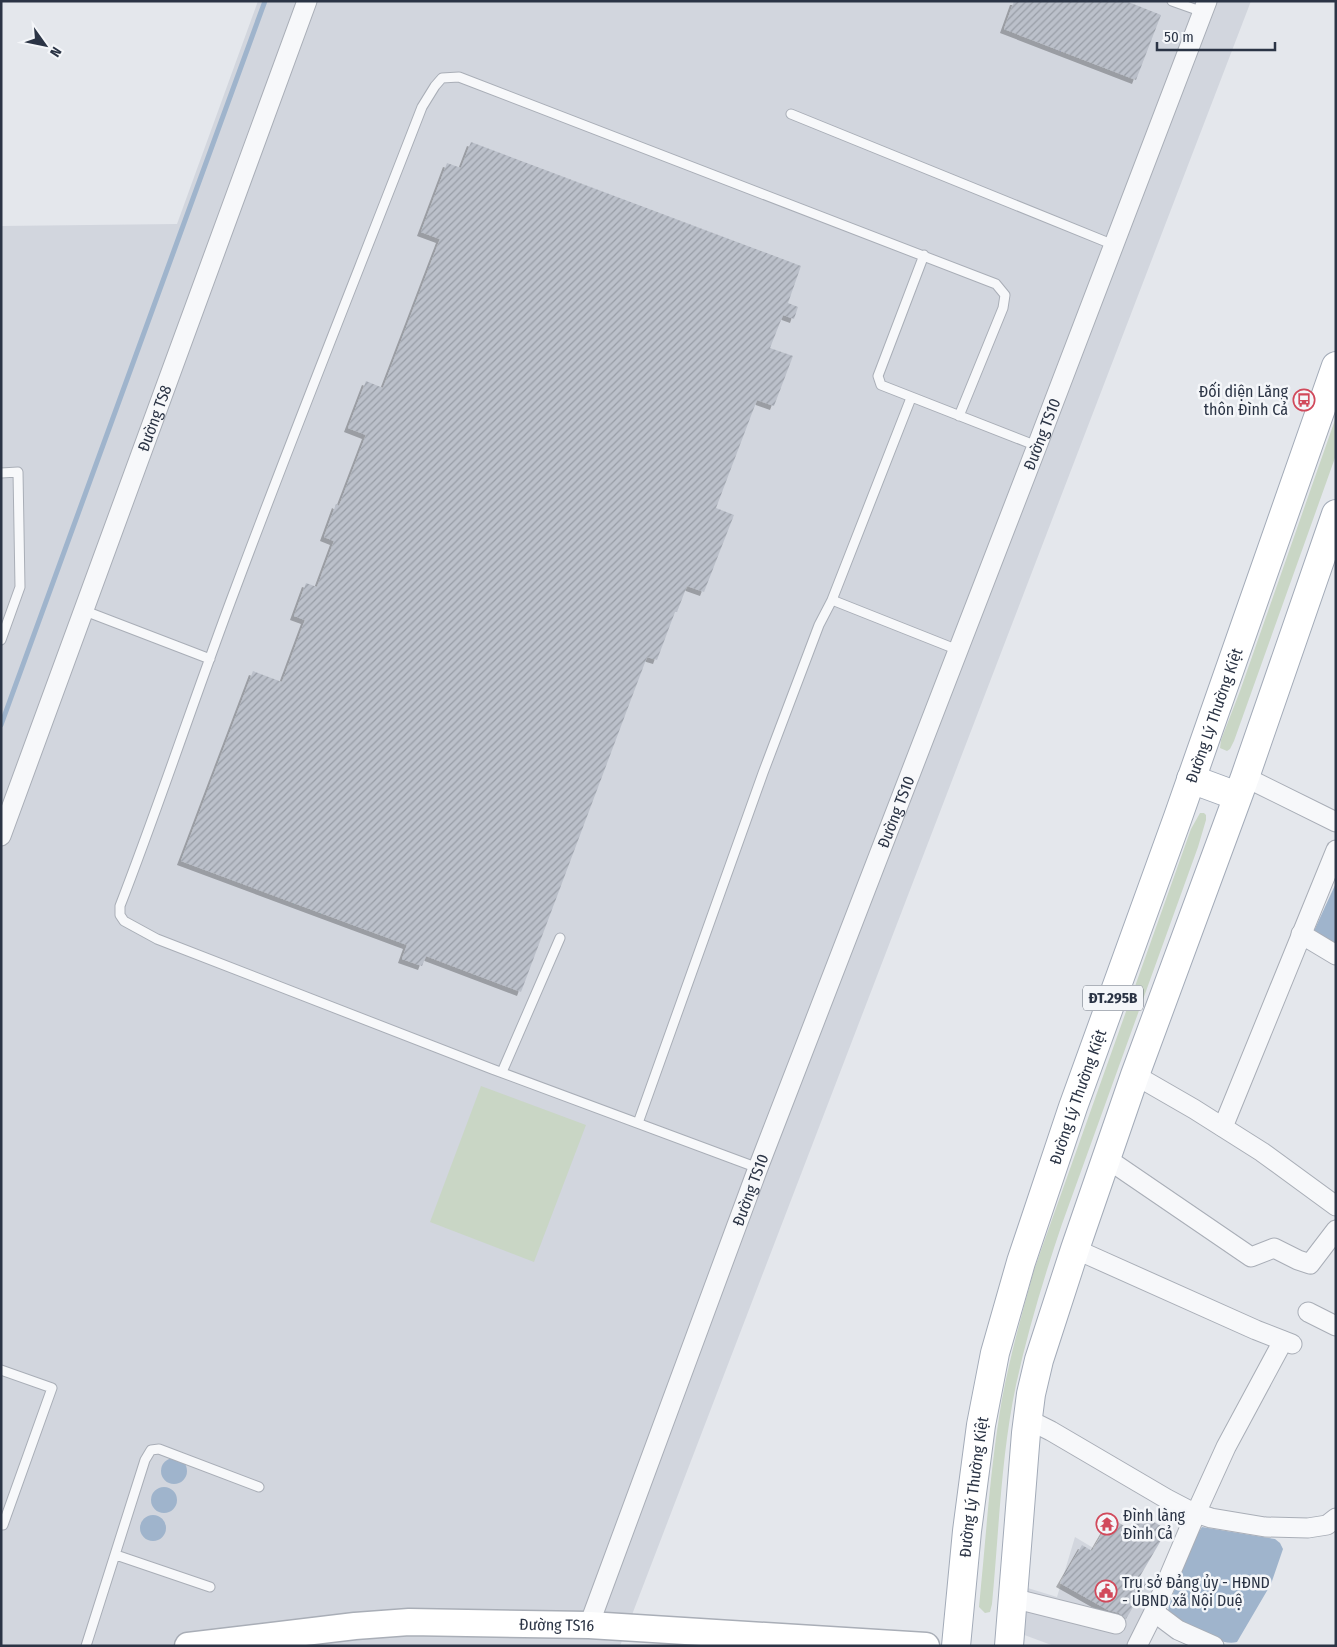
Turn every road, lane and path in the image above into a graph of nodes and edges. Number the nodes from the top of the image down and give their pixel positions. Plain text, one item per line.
1 (307, 1) edge
2 (1172, 1) edge
3 (1205, 7) edge
4 (791, 114) dead end
5 (1115, 245) junction
6 (924, 255) junction
7 (1336, 366) edge
8 (911, 398) junction
9 (959, 416) junction
10 (1037, 446) junction
11 (1, 473) edge
12 (1334, 526) edge
13 (832, 600) junction
14 (85, 611) junction
15 (1, 640) edge
16 (958, 650) junction
17 (210, 659) junction
18 (1191, 780) junction
19 (1241, 786) junction
20 (1336, 822) edge
21 (1, 836) edge
22 (1336, 850) edge
23 (1301, 934) junction
24 (560, 938) dead end
25 (1336, 955) edge
26 (502, 1072) junction
27 (1135, 1075) junction
28 (638, 1123) junction
29 (1223, 1127) junction
30 (1106, 1158) junction
31 (758, 1168) junction
32 (1336, 1206) edge
33 (1336, 1230) edge
34 (1075, 1248) junction
35 (1308, 1312) dead end
36 (1336, 1326) edge
37 (1, 1370) edge
38 (1027, 1419) junction
39 (259, 1487) dead end
40 (1196, 1513) junction
41 (1335, 1518) edge
42 (1, 1525) edge
43 (116, 1555) junction
44 (210, 1587) dead end
45 (1012, 1598) junction
46 (1154, 1612) junction
47 (1116, 1624) dead end
48 (589, 1625) junction
49 (86, 1646) edge
50 (188, 1646) edge
51 (926, 1646) edge
52 (956, 1646) edge
53 (1008, 1646) edge
54 (1137, 1646) edge
55 (1214, 1646) edge

1 - 14 street, Đường TS8
2 - 3 lane
3 - 5 street, Đường TS10
4 - 5 lane
5 - 10 street, Đường TS10
6 - 8 lane
6 - 9 lane
6 - 17 lane
7 - 18 main road, Đường Lý Thường Kiệt / ĐT.295B
8 - 9 lane
8 - 13 lane
9 - 10 lane
10 - 16 street, Đường TS10
11 - 15 lane
12 - 19 main road, ĐT.295B
13 - 16 lane
13 - 28 lane
14 - 17 lane
14 - 21 street, Đường TS8
16 - 31 street, Đường TS10
17 - 26 lane
18 - 19 main road
18 - 52 main road, Đường Lý Thường Kiệt / ĐT.295B
19 - 20 street
19 - 27 main road, ĐT.295B
22 - 23 street
23 - 25 street
23 - 29 street
24 - 26 lane
26 - 28 lane
27 - 29 street
27 - 30 main road, ĐT.295B
28 - 31 lane
29 - 32 street
30 - 33 street
30 - 34 main road, ĐT.295B
31 - 48 street, Đường TS10
34 - 38 main road, ĐT.295B
34 - 40 street
35 - 36 street
37 - 42 lane
38 - 40 street
38 - 45 main road, ĐT.295B
39 - 43 lane
40 - 41 street
40 - 46 street
43 - 44 lane
43 - 49 lane
45 - 47 street
45 - 53 main road, ĐT.295B
46 - 54 street
46 - 55 street
48 - 50 street, Đường TS16
48 - 51 street, Đường TS16

